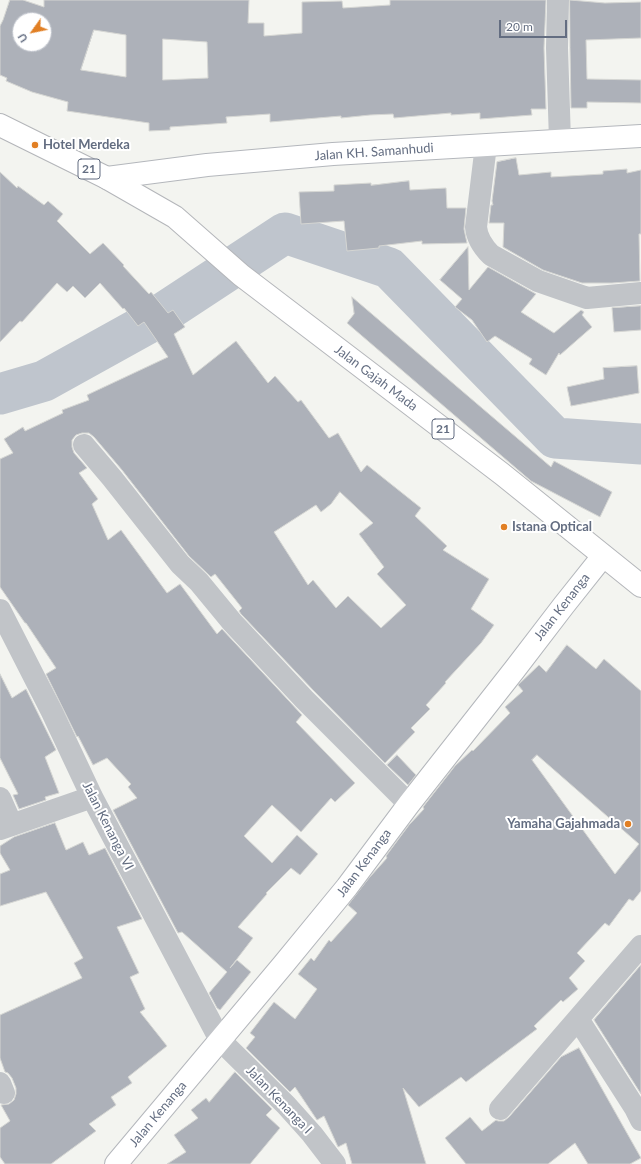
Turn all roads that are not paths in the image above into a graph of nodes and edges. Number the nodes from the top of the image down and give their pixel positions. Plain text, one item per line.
1 (558, 0) edge
2 (0, 125) edge
3 (641, 136) edge
4 (560, 141) junction
5 (486, 145) junction
6 (107, 178) junction
7 (641, 293) edge
8 (84, 445) dead end
9 (603, 556) junction
10 (641, 586) edge
11 (0, 610) edge
12 (92, 797) junction
13 (0, 798) edge
14 (409, 804) junction
15 (6, 827) edge
16 (641, 946) edge
17 (578, 1018) junction
18 (220, 1040) junction
19 (500, 1110) dead end
20 (641, 1120) edge
21 (116, 1164) edge
22 (335, 1164) edge

1 - 4 street
2 - 6 main road, 21
3 - 4 main road, Jalan KH. Samanhudi
4 - 5 main road, Jalan KH. Samanhudi
5 - 6 main road, Jalan KH. Samanhudi
5 - 7 street
6 - 9 main road, Jalan Gajah Mada / 21
8 - 14 street
9 - 10 main road, Jalan Gajah Mada / 21
9 - 14 main road, Jalan Kenanga
11 - 12 street, Jalan Kenanga VI
12 - 15 street
12 - 18 street, Jalan Kenanga VI
13 - 15 street
14 - 18 main road, Jalan Kenanga
16 - 17 street
17 - 19 street
17 - 20 street
18 - 21 main road, Jalan Kenanga
18 - 22 street, Jalan Kenanga I

